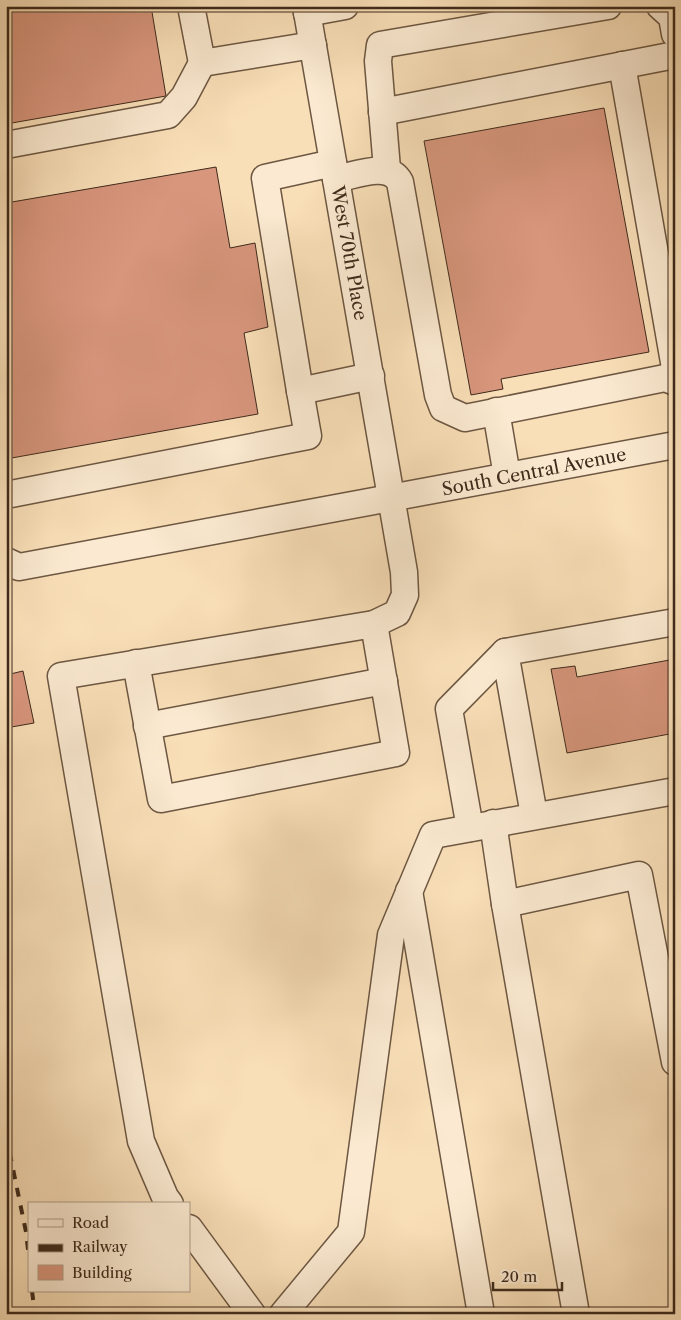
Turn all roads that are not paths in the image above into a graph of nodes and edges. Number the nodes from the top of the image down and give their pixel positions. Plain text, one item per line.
1 (191, 6) edge
2 (345, 6) edge
3 (608, 6) edge
4 (660, 6) edge
5 (306, 10) edge
6 (675, 34) edge
7 (313, 46) junction
8 (675, 55) edge
9 (202, 63) junction
10 (622, 65) junction
11 (382, 112) junction
12 (6, 145) edge
13 (387, 170) junction
14 (335, 171) junction
15 (675, 368) edge
16 (370, 376) junction
17 (675, 382) edge
18 (300, 391) junction
19 (496, 411) junction
20 (675, 445) edge
21 (507, 476) junction
22 (6, 496) edge
23 (392, 499) junction
24 (6, 561) edge
25 (675, 622) edge
26 (374, 624) junction
27 (505, 652) junction
28 (136, 663) junction
29 (384, 681) junction
30 (147, 726) junction
31 (675, 791) edge
32 (534, 815) junction
33 (481, 826) junction
34 (409, 892) junction
35 (505, 904) junction
36 (675, 1062) edge
37 (169, 1202) edge
38 (190, 1229) edge
39 (252, 1314) edge
40 (283, 1314) edge
41 (481, 1314) edge
42 (576, 1314) edge

1 - 9 street
2 - 5 street
3 - 11 street
4 - 6 street
5 - 7 street, West 70th Place
7 - 9 street
7 - 14 street, West 70th Place
8 - 10 street
9 - 12 street
10 - 11 street
10 - 15 street
11 - 13 street
13 - 14 street
13 - 19 street
14 - 16 street, West 70th Place
14 - 18 street
16 - 18 street
16 - 23 street, West 70th Place
17 - 19 street
18 - 22 street
19 - 21 street
20 - 21 street, South Central Avenue
21 - 23 street, South Central Avenue
23 - 24 street, South Central Avenue
23 - 26 street, West 70th Place
25 - 27 street
26 - 28 street, West 70th Place
26 - 29 street
27 - 32 street
27 - 33 street
28 - 30 street
28 - 37 street, West 70th Place
29 - 30 street
29 - 30 street
31 - 32 street
32 - 33 street
33 - 34 street
33 - 35 street
34 - 40 street
34 - 41 street
35 - 36 street
35 - 42 street
38 - 39 street

